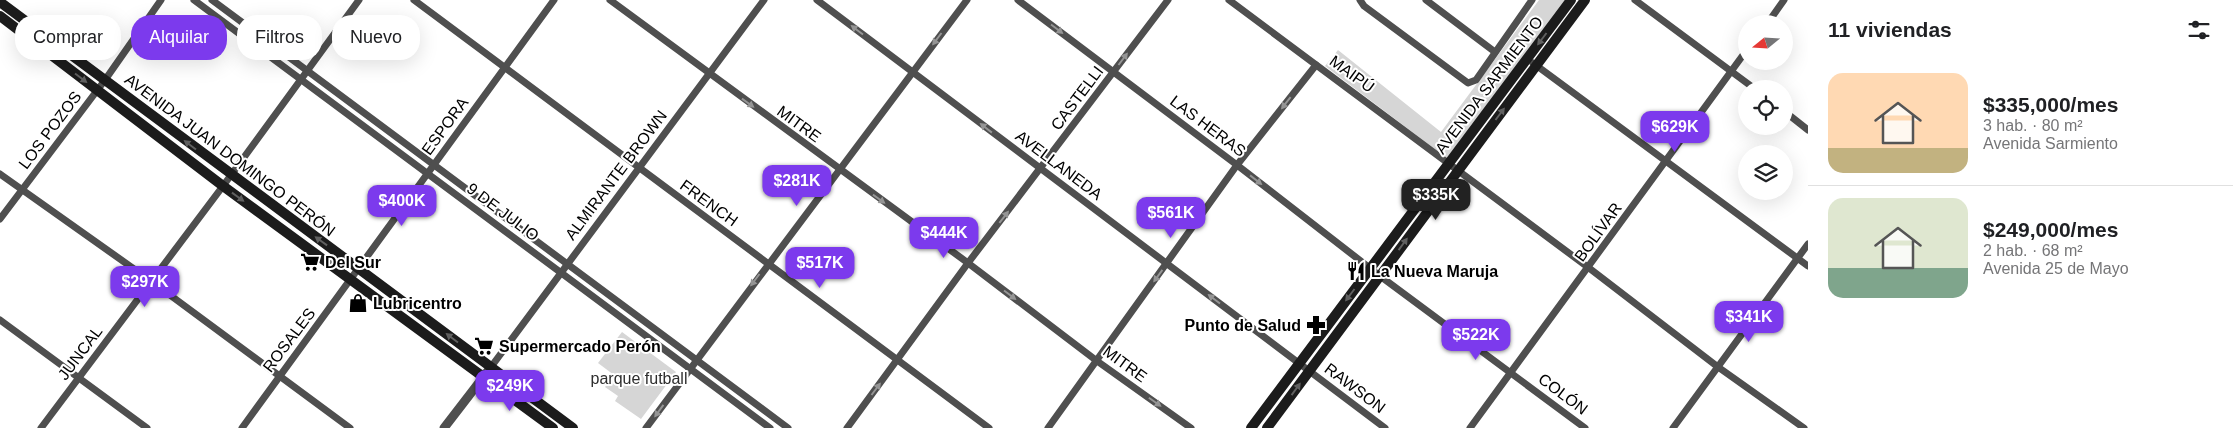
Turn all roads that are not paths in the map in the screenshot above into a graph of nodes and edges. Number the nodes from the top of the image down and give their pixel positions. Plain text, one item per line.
1 (161, 0) edge
2 (194, 0) edge
3 (212, 0) edge
4 (359, 0) edge
5 (414, 0) edge
6 (554, 0) edge
7 (610, 0) edge
8 (764, 0) edge
9 (817, 0) edge
10 (967, 0) edge
11 (1018, 0) edge
12 (1168, 0) edge
13 (1229, 0) edge
14 (1426, 0) edge
15 (1532, 0) edge
16 (1571, 0) edge
17 (1585, 0) edge
18 (1635, 0) edge
19 (1784, 0) edge
20 (0, 2) edge
21 (1362, 3) edge
22 (1773, 15) edge
23 (0, 16) edge
24 (1495, 52) junction
25 (1528, 58) junction
26 (1738, 62) edge
27 (1316, 65) junction
28 (1536, 65) junction
29 (505, 68) junction
30 (306, 70) junction
31 (913, 71) junction
32 (1732, 71) junction
33 (1114, 72) junction
34 (709, 74) junction
35 (301, 78) junction
36 (104, 80) junction
37 (1743, 80) edge
38 (97, 90) junction
39 (1793, 118) edge
40 (1808, 130) edge
41 (1666, 160) junction
42 (1449, 163) junction
43 (434, 165) junction
44 (1237, 165) junction
45 (638, 167) junction
46 (839, 170) junction
47 (1040, 170) junction
48 (1458, 170) junction
49 (428, 172) junction
50 (0, 174) edge
51 (231, 175) junction
52 (223, 186) junction
53 (22, 190) junction
54 (0, 219) edge
55 (1808, 244) edge
56 (1798, 258) junction
57 (768, 263) junction
58 (968, 263) junction
59 (1167, 263) junction
60 (567, 264) junction
61 (1808, 266) edge
62 (358, 268) junction
63 (1371, 268) junction
64 (1589, 268) junction
65 (561, 272) junction
66 (1380, 276) junction
67 (352, 279) junction
68 (151, 281) junction
69 (0, 320) edge
70 (696, 359) junction
71 (897, 360) junction
72 (1097, 361) junction
73 (1300, 363) junction
74 (491, 367) junction
75 (1718, 367) junction
76 (690, 368) junction
77 (1309, 370) junction
78 (1512, 373) junction
79 (483, 376) junction
80 (79, 377) junction
81 (278, 377) junction
82 (41, 428) edge
83 (147, 428) edge
84 (242, 428) edge
85 (350, 428) edge
86 (444, 428) edge
87 (553, 428) edge
88 (573, 428) edge
89 (646, 428) edge
90 (770, 428) edge
91 (788, 428) edge
92 (847, 428) edge
93 (989, 428) edge
94 (1048, 428) edge
95 (1191, 428) edge
96 (1251, 428) edge
97 (1267, 428) edge
98 (1385, 428) edge
99 (1470, 428) edge
100 (1585, 428) edge
101 (1673, 428) edge
102 (1804, 428) edge

1 - 36 street, LOS POZOS
2 - 35 street, 9 DE JULIO
3 - 30 street, 9 DE JULIO
4 - 30 street, JUNCAL
5 - 29 street, FRENCH
6 - 29 street, ESPORA
7 - 34 street, MITRE
8 - 34 street, ALMIRANTE BROWN
31 -> 9 street, AVELLANEDA
10 -> 31 street
11 -> 33 street, LAS HERAS
33 -> 12 street, CASTELLI
13 - 27 street, MAIPÚ
14 - 24 street
15 - 24 street
16 -> 25 main road, AVENIDA SARMIENTO
17 - 28 main road, AVENIDA SARMIENTO
18 - 32 street
19 - 22 street
20 - 36 main road, AVENIDA JUAN DOMINGO PERÓN
21 - 24 street
23 -> 38 main road, AVENIDA JUAN DOMINGO PERÓN
25 - 28 street
25 - 42 main road, AVENIDA SARMIENTO
26 - 32 street, BOLÍVAR
27 - 42 street, MAIPÚ
27 -> 44 street
28 - 41 street
48 -> 28 main road, AVENIDA SARMIENTO
29 - 43 street, ESPORA
29 - 45 street, FRENCH
30 - 35 street, JUNCAL
30 - 43 street, 9 DE JULIO
31 - 46 street
47 -> 31 street, AVELLANEDA
32 - 37 street
32 - 41 street, BOLÍVAR
33 - 44 street, LAS HERAS
33 - 47 street, CASTELLI
34 - 45 street, ALMIRANTE BROWN
34 -> 46 street, MITRE
35 - 49 street, 9 DE JULIO
35 - 51 street, JUNCAL
36 - 38 street, LOS POZOS
51 -> 36 main road, AVENIDA JUAN DOMINGO PERÓN
38 - 52 main road, AVENIDA JUAN DOMINGO PERÓN
38 - 53 street, LOS POZOS
39 - 40 street
41 - 56 street
41 - 64 street, BOLÍVAR
42 - 48 street, MAIPÚ
42 - 63 main road, AVENIDA SARMIENTO
43 - 49 street, ESPORA
43 - 60 street, 9 DE JULIO
44 - 59 street
44 -> 63 street, LAS HERAS
45 - 57 street, FRENCH
45 - 60 street, ALMIRANTE BROWN
46 - 57 street
46 -> 58 street, MITRE
58 -> 47 street, CASTELLI
47 - 59 street, AVELLANEDA
48 - 64 street, MAIPÚ
66 -> 48 main road, AVENIDA SARMIENTO
49 - 62 street, ESPORA
49 - 65 street, 9 DE JULIO
50 - 53 street
51 - 52 street, JUNCAL
62 -> 51 main road, AVENIDA JUAN DOMINGO PERÓN
52 -> 67 main road, AVENIDA JUAN DOMINGO PERÓN
52 - 68 street, JUNCAL
53 - 54 street, LOS POZOS
53 - 68 street
55 - 56 street
56 - 61 street
56 - 75 street
57 -> 70 street
57 - 71 street, FRENCH
58 - 71 street, CASTELLI
58 -> 72 street, MITRE
59 -> 72 street
73 -> 59 street, AVELLANEDA
60 - 65 street, ALMIRANTE BROWN
60 - 70 street, 9 DE JULIO
62 - 67 street, ROSALES
74 -> 62 main road, AVENIDA JUAN DOMINGO PERÓN
63 - 66 street, LAS HERAS
63 -> 73 main road, AVENIDA SARMIENTO
64 - 75 street, MAIPÚ
64 - 78 street, BOLÍVAR
65 - 74 street, ALMIRANTE BROWN
65 - 76 street, 9 DE JULIO
66 - 77 main road, AVENIDA SARMIENTO
66 - 78 street, COLÓN
67 - 79 main road, AVENIDA JUAN DOMINGO PERÓN
67 - 81 street, ROSALES
68 - 80 street, JUNCAL
68 - 81 street
69 - 80 street
70 - 76 street
70 - 91 street, 9 DE JULIO
92 -> 71 street, CASTELLI
71 - 93 street, FRENCH
72 - 94 street
72 -> 95 street, MITRE
73 - 77 street, AVELLANEDA
73 - 96 main road, AVENIDA SARMIENTO
74 - 79 street
74 - 88 main road, AVENIDA JUAN DOMINGO PERÓN
75 - 101 street
75 - 102 street, MAIPÚ
76 -> 89 street
76 - 90 street, 9 DE JULIO
97 -> 77 main road, AVENIDA SARMIENTO
77 - 98 street, RAWSON
78 - 99 street, BOLÍVAR
78 - 100 street, COLÓN
79 - 86 street
79 - 87 main road, AVENIDA JUAN DOMINGO PERÓN
80 - 82 street, JUNCAL
80 - 83 street
81 - 84 street, ROSALES
81 - 85 street

